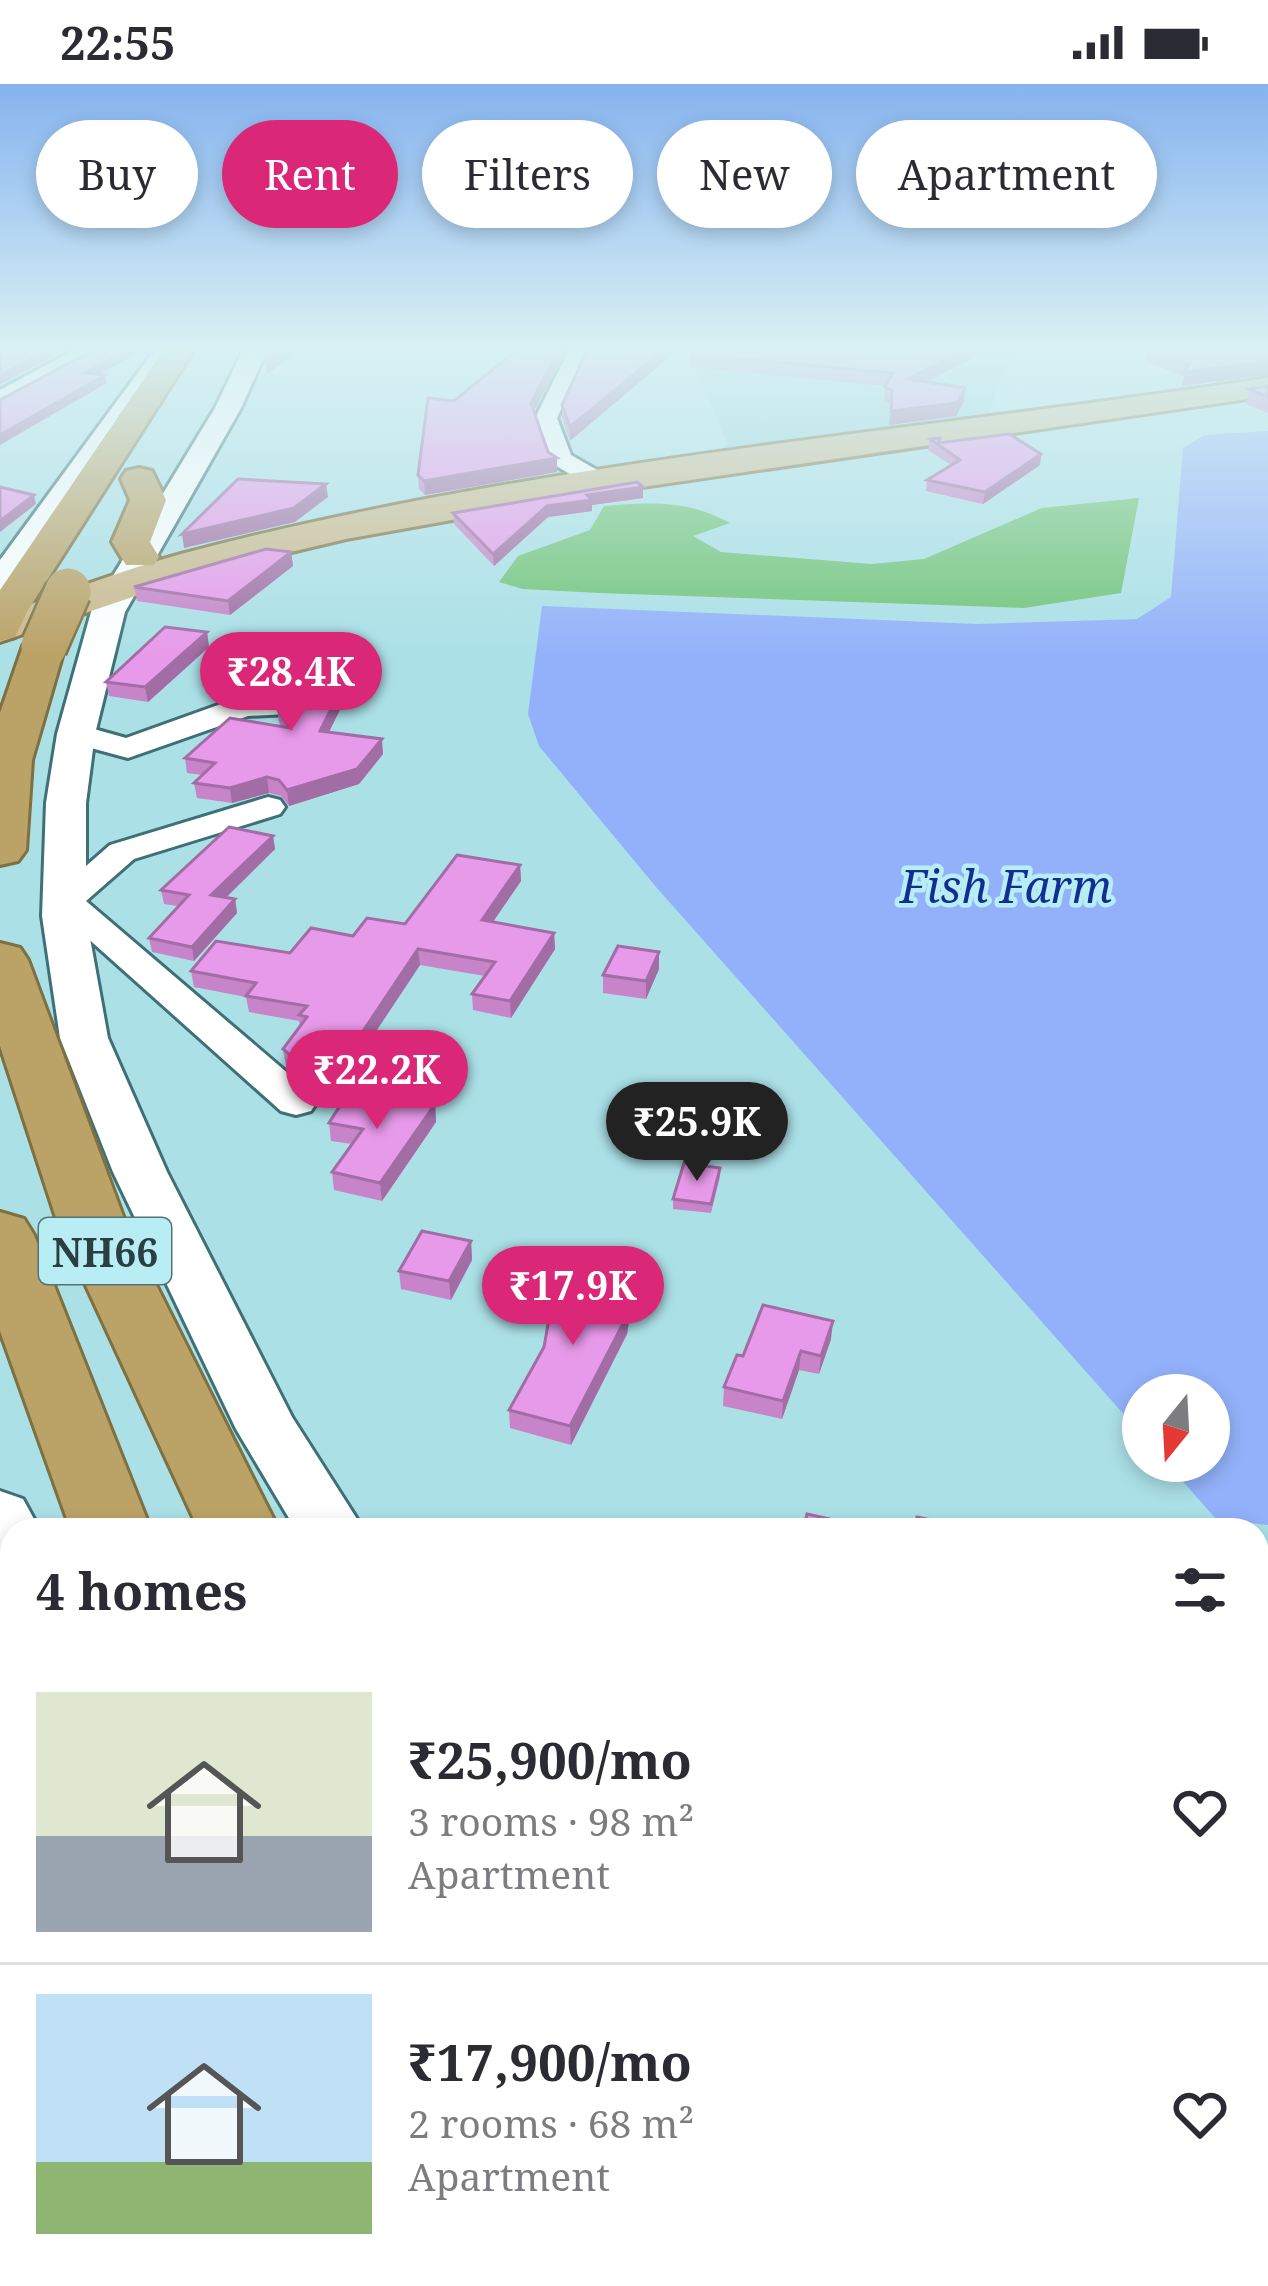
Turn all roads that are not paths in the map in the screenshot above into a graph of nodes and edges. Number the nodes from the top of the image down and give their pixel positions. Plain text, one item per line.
1 (102, 451) edge
2 (111, 451) edge
3 (157, 451) edge
4 (195, 451) edge
5 (558, 451) edge
6 (842, 451) edge
7 (602, 483) junction
8 (101, 572) junction
9 (3, 604) edge
10 (297, 706) edge
11 (76, 734) junction
12 (268, 807) dead end
13 (0, 850) edge
14 (64, 901) junction
15 (0, 960) edge
16 (296, 1102) dead end
17 (0, 1235) edge
18 (106, 1518) edge
19 (233, 1518) edge
20 (323, 1518) edge

1 - 9 street
2 - 9 highway
3 - 8 highway
4 - 8 street
5 - 7 street
6 - 7 main road
7 - 8 main road
8 - 9 main road
8 - 11 street
8 - 13 highway, bridge
10 - 11 street
11 - 14 street
12 - 14 street
14 - 16 street
14 - 20 street
15 - 19 highway, NH66
17 - 18 highway, NH66

